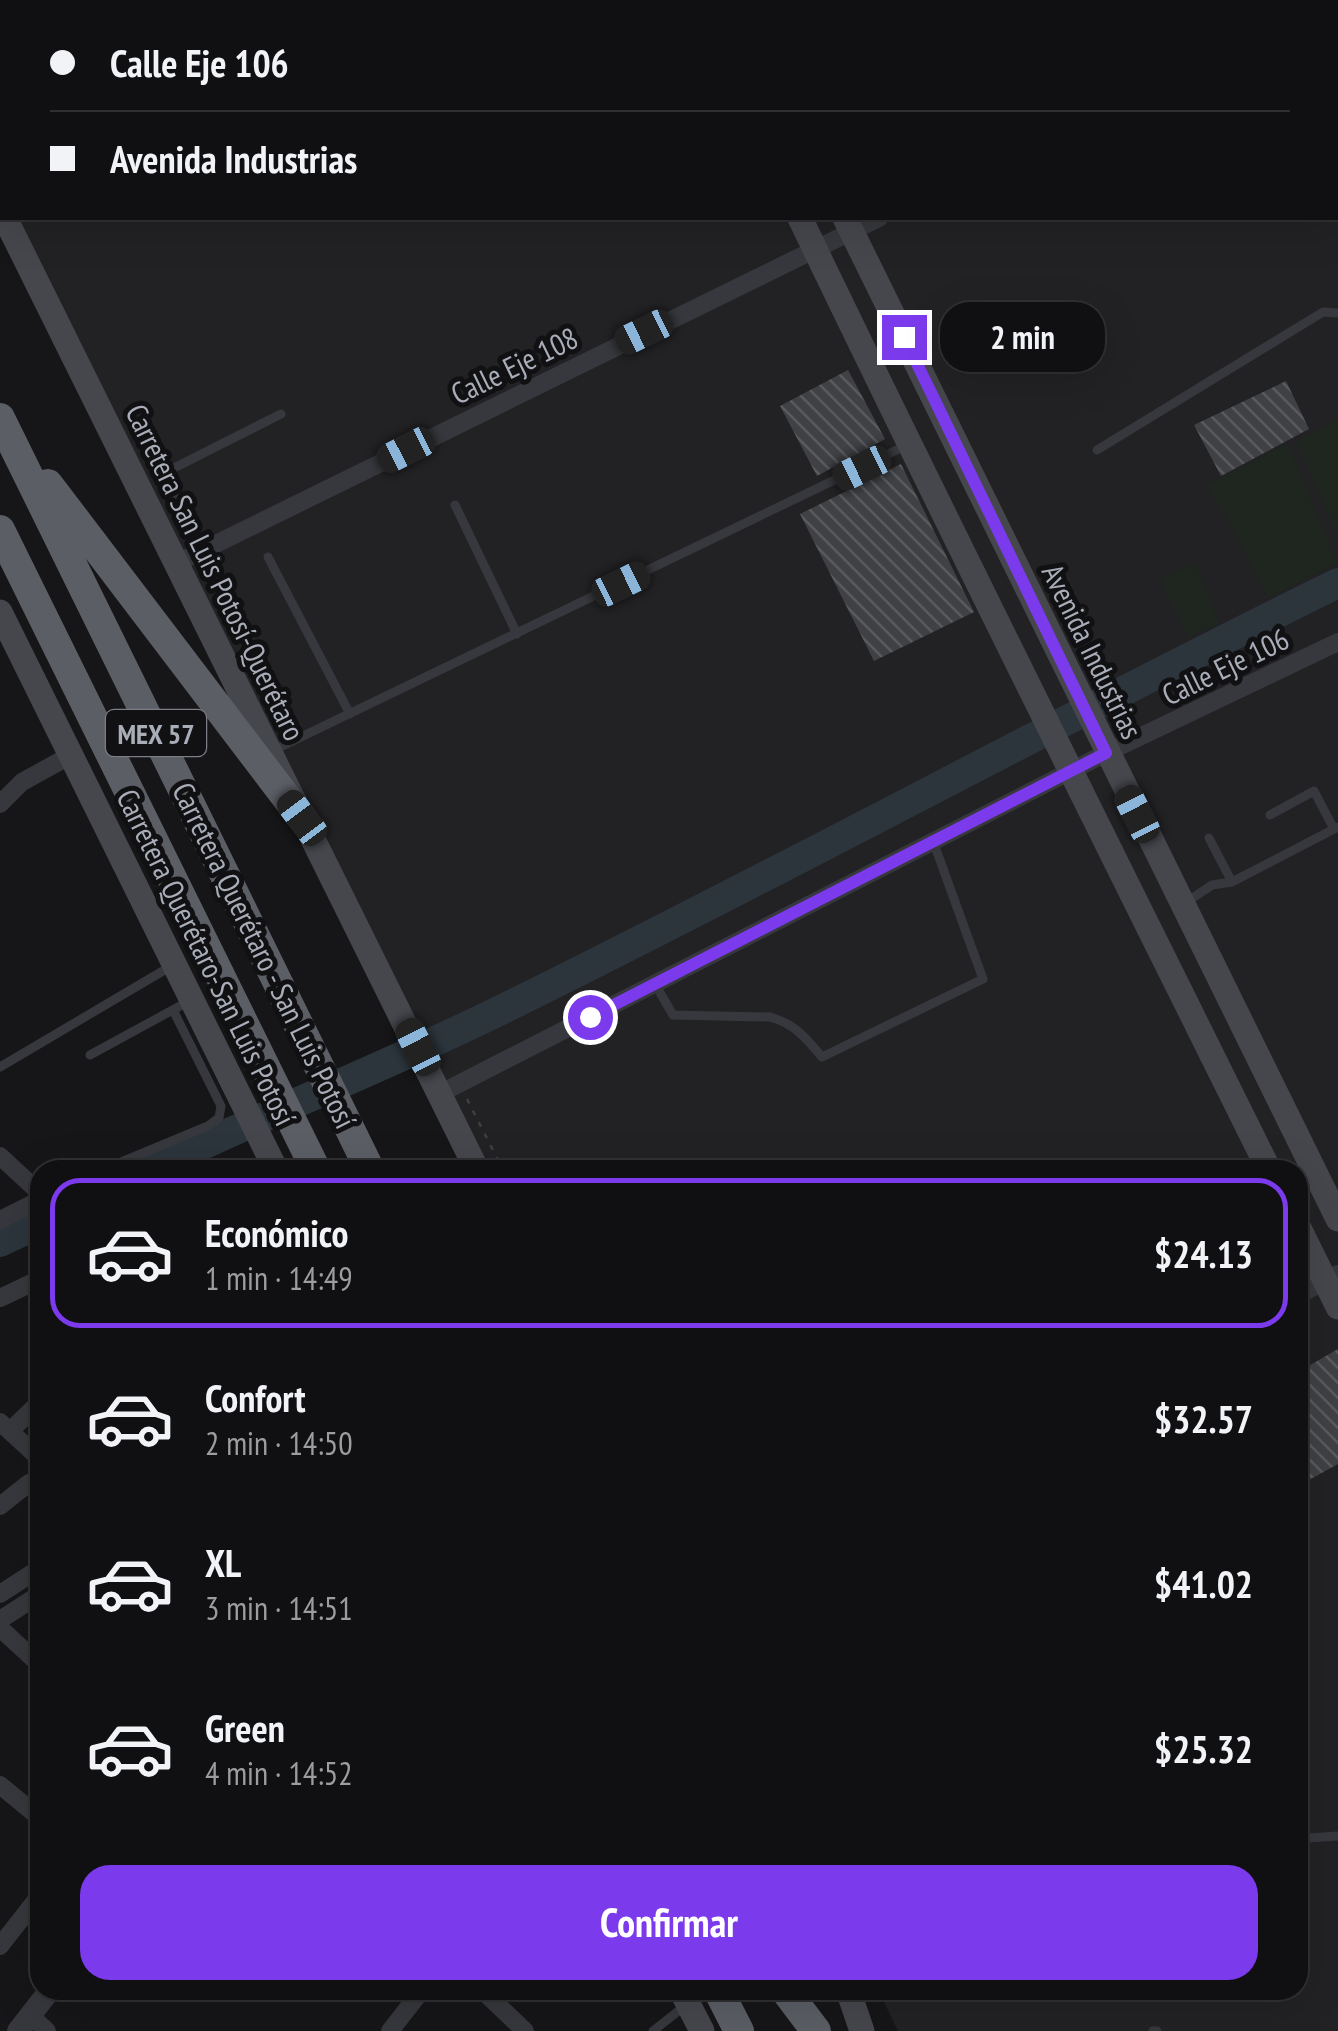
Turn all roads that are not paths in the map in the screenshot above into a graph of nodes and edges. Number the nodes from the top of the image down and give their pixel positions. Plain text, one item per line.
1 (5, 220) edge
2 (804, 220) edge
3 (849, 224) edge
4 (814, 247) junction
5 (1338, 313) edge
6 (282, 414) dead end
7 (2, 422) edge
8 (908, 444) junction
9 (1097, 450) dead end
10 (456, 504) dead end
11 (0, 530) edge
12 (201, 551) junction
13 (268, 556) dead end
14 (174, 564) junction
15 (0, 612) edge
16 (518, 634) junction
17 (1338, 642) edge
18 (350, 714) junction
19 (1102, 743) junction
20 (270, 752) junction
21 (71, 755) junction
22 (1067, 761) junction
23 (0, 804) edge
24 (1270, 815) dead end
25 (302, 818) junction
26 (1336, 828) edge
27 (1209, 838) dead end
28 (932, 842) junction
29 (1232, 882) junction
30 (1183, 904) junction
31 (176, 964) junction
32 (654, 984) junction
33 (184, 1004) junction
34 (90, 1055) dead end
35 (0, 1067) edge
36 (450, 1089) junction
37 (0, 1156) edge
38 (126, 1160) edge
39 (269, 1160) edge
40 (311, 1160) edge
41 (365, 1160) edge
42 (474, 1160) edge
43 (1265, 1160) edge
44 (30, 1185) edge
45 (30, 1205) edge
46 (1338, 1219) edge
47 (0, 1220) edge
48 (1308, 1242) edge
49 (1331, 1278) edge
50 (30, 1284) edge
51 (1308, 1290) edge
52 (0, 1298) edge
53 (1338, 1307) edge
54 (30, 1409) edge
55 (5, 1427) edge
56 (30, 1450) edge
57 (29, 1483) dead end
58 (0, 1506) edge
59 (30, 1574) edge
60 (0, 1594) edge
61 (30, 1600) edge
62 (0, 1620) edge
63 (0, 1628) edge
64 (30, 1656) edge
65 (0, 1785) edge
66 (30, 1810) edge
67 (1338, 1836) edge
68 (1308, 1838) edge
69 (30, 1908) edge
70 (0, 1946) edge
71 (45, 2000) edge
72 (414, 2000) edge
73 (492, 2000) edge
74 (680, 2000) edge
75 (686, 2000) edge
76 (723, 2000) edge
77 (786, 2000) edge
78 (790, 2000) edge
79 (851, 2000) edge
80 (32, 2026) edge
81 (390, 2031) edge
82 (525, 2031) edge
83 (653, 2031) edge
84 (702, 2031) edge
85 (738, 2031) edge
86 (799, 2031) edge
87 (816, 2031) edge
88 (862, 2031) edge

1 - 14 main road, Carretera San Luis Potosí-Querétaro
2 - 4 main road
3 - 4 street, Calle Eje 108
3 - 19 main road, Avenida Industrias
4 - 8 main road
4 - 12 street, Calle Eje 108
5 - 9 lane
6 - 12 lane
7 - 25 highway
7 - 41 highway, Carretera Querétaro - San Luis Potosí / MEX 57
8 - 16 lane
8 - 22 main road
10 - 16 lane
11 - 40 highway, Carretera Querétaro - San Luis Potosí / MEX 57
12 - 14 street, Calle Eje 108
13 - 18 lane
14 - 20 main road, Carretera San Luis Potosí-Querétaro
15 - 21 main road, Carretera Querétaro-San Luis Potosí
16 - 18 lane
17 - 19 street, Calle Eje 106
18 - 20 lane
19 - 22 street, Calle Eje 106
19 - 30 main road, Avenida Industrias
20 - 25 main road, Carretera San Luis Potosí-Querétaro
21 - 23 street
21 - 31 main road, Carretera Querétaro-San Luis Potosí
22 - 28 street, Calle Eje 106
22 - 43 main road
24 - 26 lane
25 - 36 main road, Carretera San Luis Potosí-Querétaro
26 - 29 lane
27 - 29 lane
28 - 32 street, Calle Eje 106
28 - 32 lane
29 - 30 lane
30 - 46 main road, Avenida Industrias
31 - 33 main road, Carretera Querétaro-San Luis Potosí
31 - 35 lane
32 - 36 street, Calle Eje 106
33 - 34 lane
33 - 38 lane
33 - 39 main road, Carretera Querétaro-San Luis Potosí
36 - 42 main road, Carretera San Luis Potosí-Querétaro
37 - 44 street
45 - 47 street
48 - 49 main road
49 - 51 street
49 - 53 main road
50 - 52 street
54 - 55 street
55 - 56 street
57 - 58 street
59 - 60 street
61 - 62 street
63 - 64 street
65 - 66 street
67 - 68 lane
69 - 70 street
71 - 80 street
72 - 81 street
73 - 82 street
74 - 83 lane
75 - 84 main road
76 - 85 highway
77 - 86 highway
78 - 87 highway
79 - 88 main road

